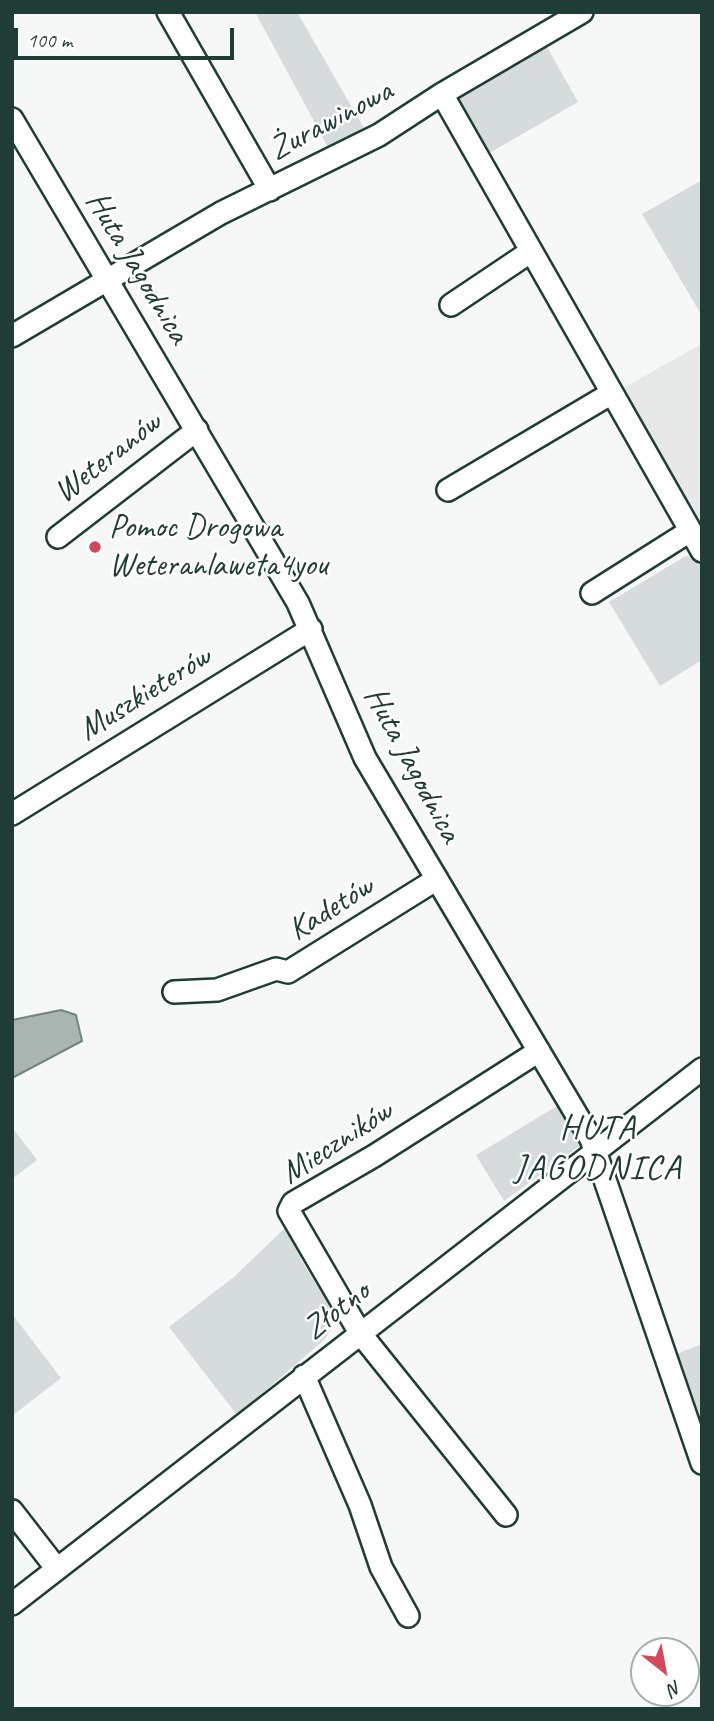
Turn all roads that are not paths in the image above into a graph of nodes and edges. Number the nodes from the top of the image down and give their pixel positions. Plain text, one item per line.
1 (168, 12) edge
2 (582, 12) edge
3 (442, 94) junction
4 (12, 120) edge
5 (270, 190) junction
6 (530, 252) junction
7 (106, 279) junction
8 (452, 305) dead end
9 (12, 336) edge
10 (612, 393) junction
11 (197, 430) junction
12 (448, 490) dead end
13 (690, 531) junction
14 (58, 537) dead end
15 (702, 551) edge
16 (592, 593) dead end
17 (311, 629) junction
18 (12, 814) edge
19 (437, 879) junction
20 (174, 992) dead end
21 (539, 1051) junction
22 (702, 1069) edge
23 (597, 1150) junction
24 (360, 1333) junction
25 (304, 1376) junction
26 (702, 1463) edge
27 (12, 1511) edge
28 (506, 1516) dead end
29 (57, 1569) junction
30 (12, 1604) edge
31 (408, 1616) dead end

1 - 5 street
2 - 3 street, Żurawinowa
3 - 5 street, Żurawinowa
3 - 6 street
4 - 7 street, Huta Jagodnica
5 - 7 street, Żurawinowa
6 - 8 street
6 - 10 street
7 - 9 street, Żurawinowa
7 - 11 street, Huta Jagodnica
10 - 12 street
10 - 13 street
11 - 14 street, Weteranów
11 - 17 street, Huta Jagodnica
13 - 15 street
13 - 16 street
17 - 18 street, Muszkieterów
17 - 19 street, Huta Jagodnica
19 - 20 street, Kadetów
19 - 21 street, Huta Jagodnica
21 - 23 street, Huta Jagodnica
21 - 24 street, Mieczników
22 - 23 street, Złotno
23 - 24 street, Złotno
23 - 26 street, Huta Jagodnica
24 - 25 street, Złotno
24 - 28 street
25 - 29 street, Złotno
25 - 31 street
27 - 29 street
29 - 30 street, Złotno

